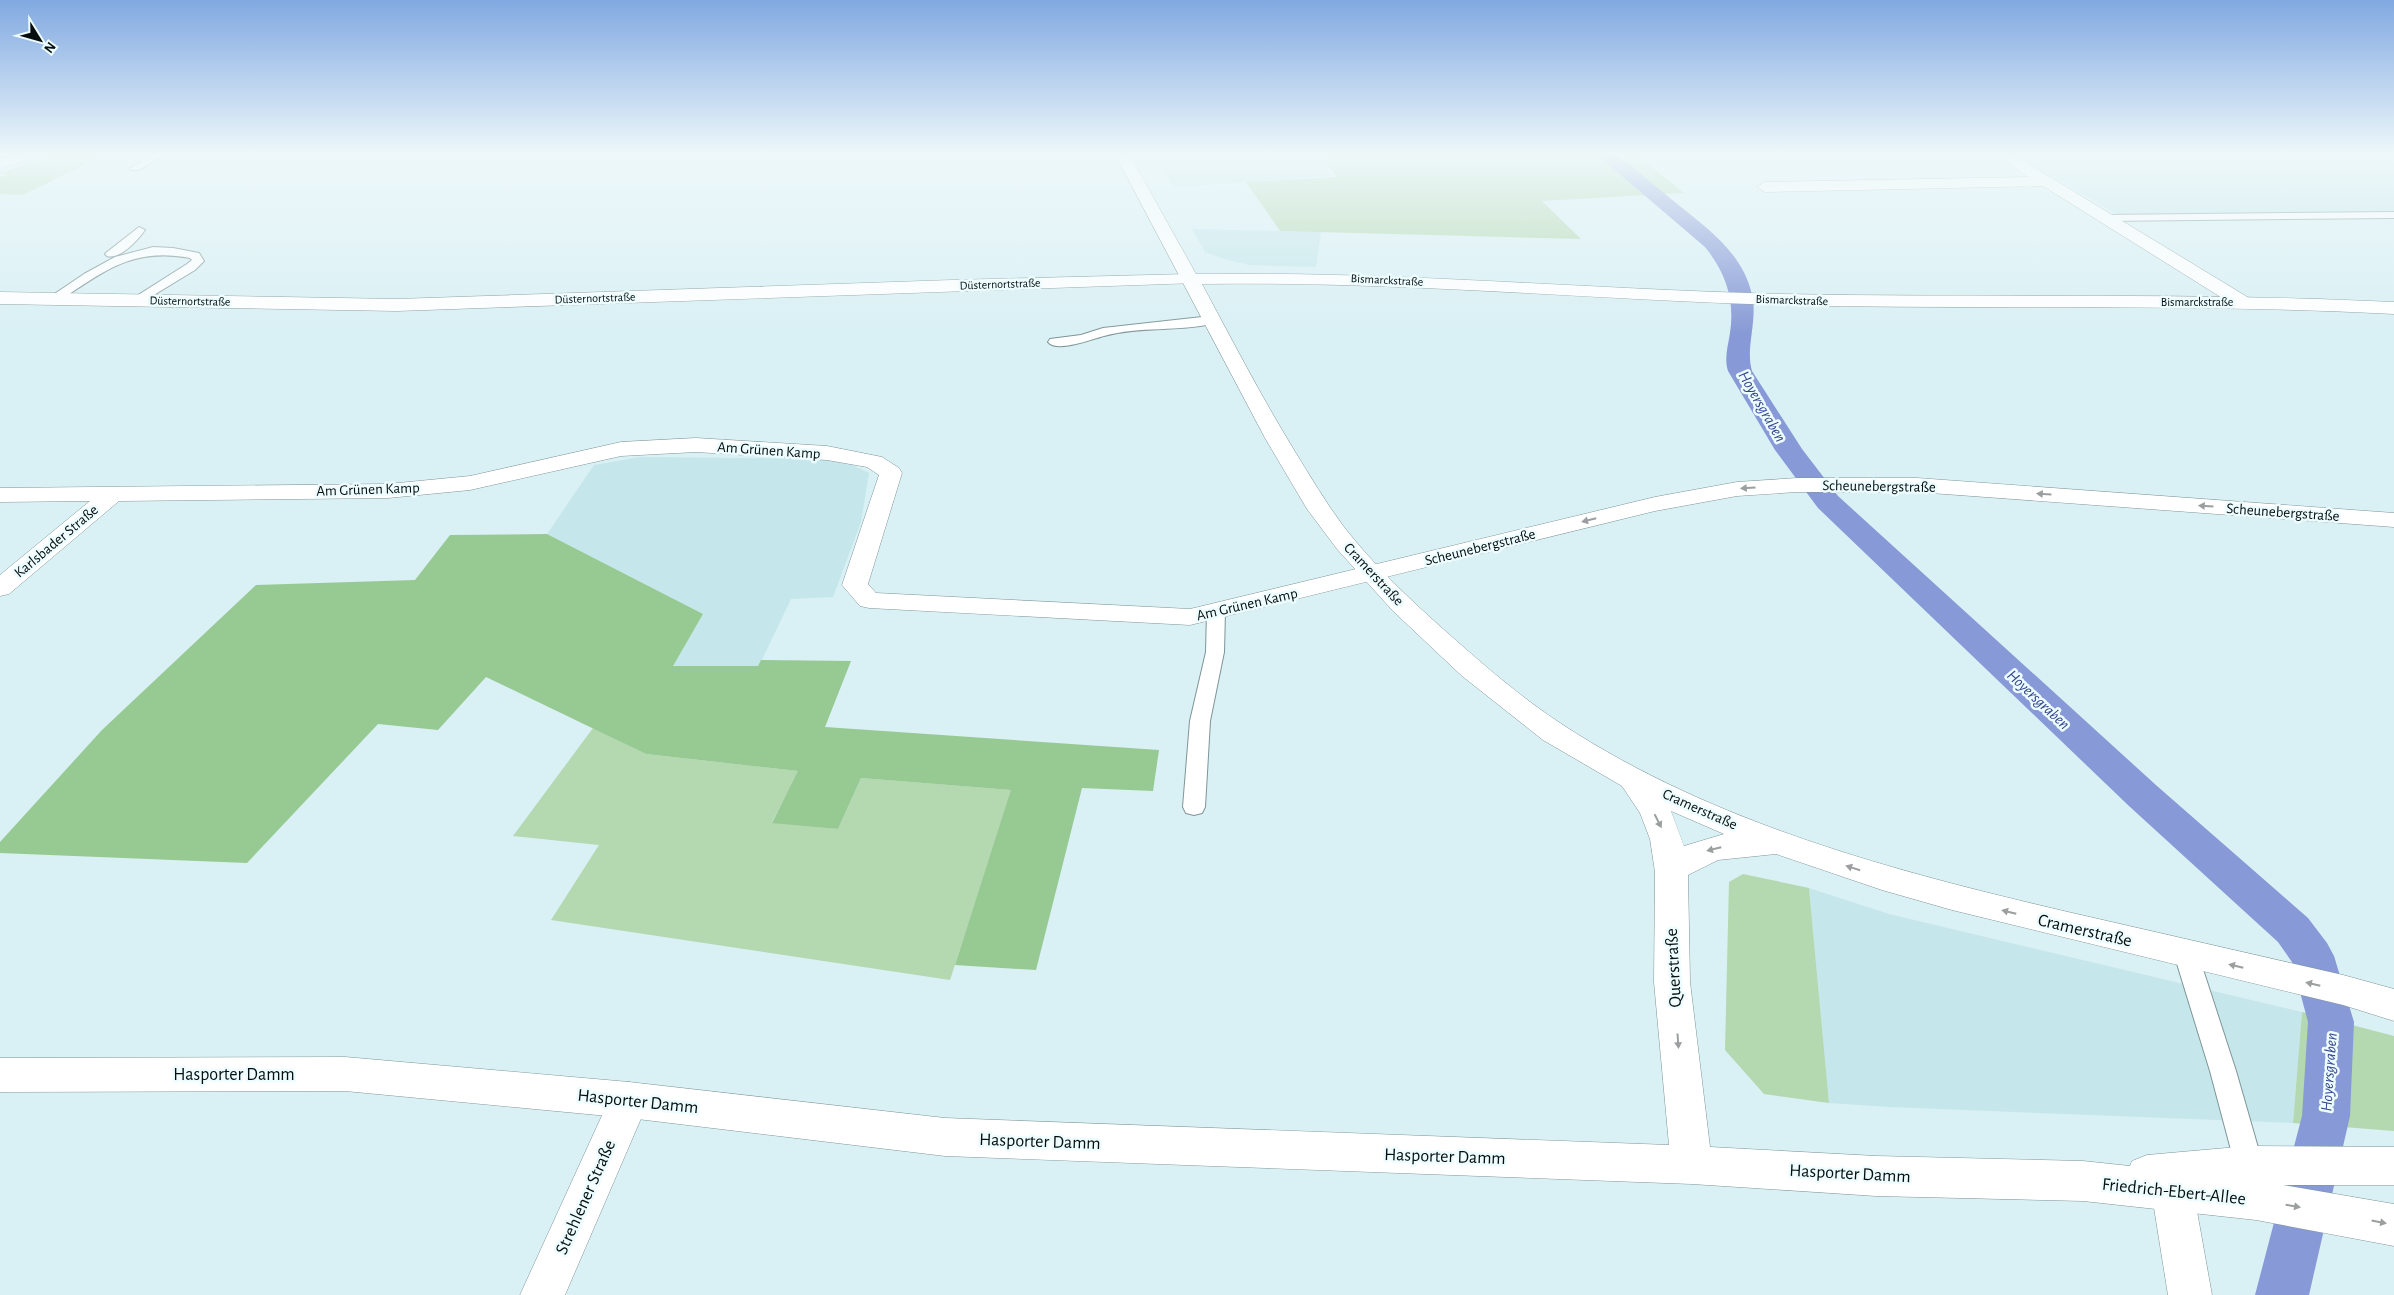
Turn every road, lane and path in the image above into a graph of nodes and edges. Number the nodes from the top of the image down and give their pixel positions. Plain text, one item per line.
1 (1155, 214) edge
2 (2097, 214) edge
3 (2394, 215) edge
4 (2103, 218) junction
5 (139, 230) dead end
6 (1190, 279) junction
7 (0, 298) edge
8 (47, 298) junction
9 (139, 300) junction
10 (2242, 302) junction
11 (2394, 308) edge
12 (1211, 320) junction
13 (1055, 342) dead end
14 (113, 494) junction
15 (0, 495) edge
16 (2394, 520) edge
17 (1372, 574) junction
18 (0, 588) edge
19 (1216, 611) junction
20 (1633, 779) junction
21 (1194, 807) dead end
22 (1779, 844) junction
23 (1670, 870) junction
24 (2186, 954) junction
25 (2376, 998) edge
26 (0, 1075) edge
27 (629, 1100) junction
28 (1692, 1165) junction
29 (2394, 1166) edge
30 (2260, 1177) junction
31 (2083, 1181) junction
32 (2172, 1189) junction
33 (2394, 1225) edge
34 (542, 1295) edge
35 (2190, 1295) edge

1 - 6 street, Cramerstraße
2 - 4 street
3 - 4 lane
4 - 10 street
5 - 8 lane
6 - 9 street, Düsternortstraße
6 - 10 street, Bismarckstraße
6 - 12 street, Cramerstraße
7 - 8 street, Düsternortstraße
8 - 9 street, Düsternortstraße
8 - 9 lane
10 - 11 street, Bismarckstraße
12 - 13 lane
12 - 17 street, Cramerstraße
14 - 15 street, Am Grünen Kamp
14 - 18 street, Karlsbader Straße
14 - 19 street, Am Grünen Kamp
16 -> 17 street, Scheunebergstraße
17 - 19 street, Am Grünen Kamp
17 - 20 street, Cramerstraße
19 - 21 lane
20 - 22 street, Cramerstraße
20 -> 23 street, Querstraße
22 -> 23 street, Cramerstraße
24 -> 22 street, Cramerstraße
23 -> 28 street, Querstraße
25 -> 24 street, Cramerstraße
24 - 30 lane
26 - 27 street, Hasporter Damm
27 - 28 street, Hasporter Damm
27 - 34 street, Strehlener Straße
28 - 31 street, Hasporter Damm
29 - 30 street, Friedrich-Ebert-Allee
30 - 31 street, Friedrich-Ebert-Allee
30 - 32 street, Friedrich-Ebert-Allee
30 -> 33 street, Friedrich-Ebert-Allee
31 - 32 street, Friedrich-Ebert-Allee
32 - 35 street

